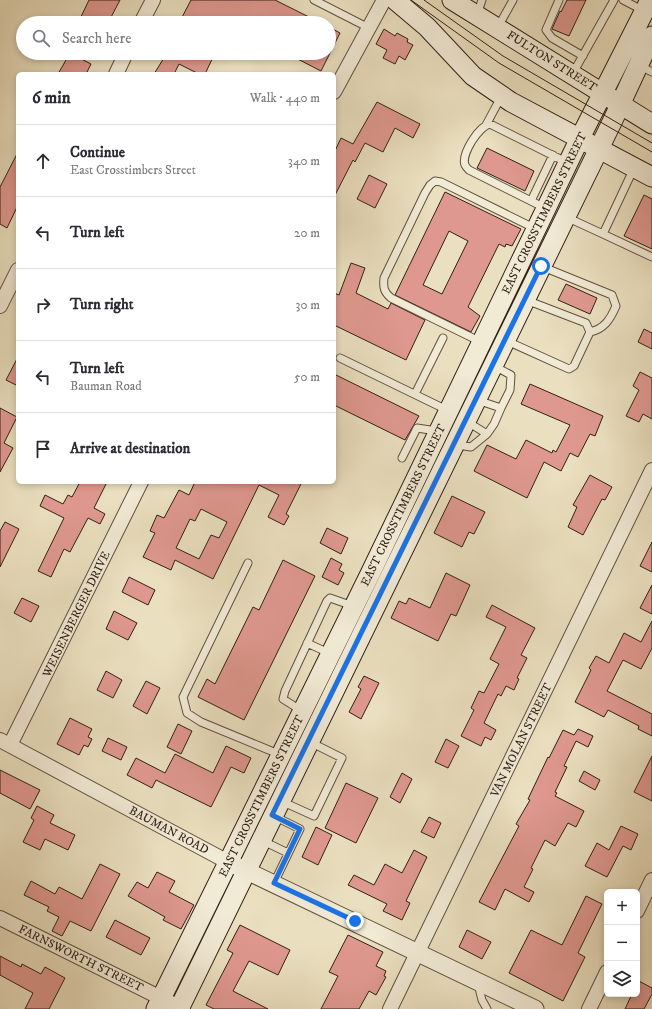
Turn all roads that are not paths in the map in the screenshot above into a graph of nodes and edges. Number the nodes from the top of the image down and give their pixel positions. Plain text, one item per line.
1 (153, 0) edge
2 (314, 0) edge
3 (384, 0) edge
4 (395, 0) edge
5 (452, 0) edge
6 (513, 0) edge
7 (559, 0) edge
8 (614, 0) edge
9 (623, 0) edge
10 (647, 5) edge
11 (480, 8) edge
12 (145, 16) edge
13 (369, 28) junction
14 (498, 28) junction
15 (652, 36) edge
16 (583, 56) junction
17 (123, 60) edge
18 (645, 69) edge
19 (117, 72) edge
20 (573, 73) junction
21 (336, 88) edge
22 (603, 93) junction
23 (502, 95) junction
24 (620, 104) junction
25 (652, 124) edge
26 (486, 125) junction
27 (580, 138) junction
28 (598, 149) junction
29 (560, 159) junction
30 (634, 168) junction
31 (652, 177) edge
32 (538, 205) junction
33 (566, 216) junction
34 (536, 229) junction
35 (602, 234) junction
36 (652, 257) edge
37 (541, 266) junction
38 (16, 274) edge
39 (507, 290) junction
40 (525, 299) junction
41 (0, 306) edge
42 (590, 332) junction
43 (443, 338) dead end
44 (505, 340) junction
45 (482, 342) junction
46 (340, 358) dead end
47 (492, 365) junction
48 (415, 394) junction
49 (476, 400) junction
50 (500, 408) junction
51 (449, 411) junction
52 (465, 421) junction
53 (487, 434) junction
54 (448, 435) junction
55 (402, 458) dead end
56 (652, 470) edge
57 (140, 484) edge
58 (248, 563) dead end
59 (379, 576) junction
60 (354, 606) junction
61 (307, 643) junction
62 (331, 654) junction
63 (311, 715) junction
64 (308, 741) junction
65 (5, 743) edge
66 (281, 755) junction
67 (276, 807) junction
68 (260, 840) junction
69 (288, 853) junction
70 (228, 862) junction
71 (246, 870) junction
72 (652, 880) edge
73 (274, 883) junction
74 (640, 904) edge
75 (0, 918) edge
76 (419, 953) junction
77 (604, 978) edge
78 (478, 982) junction
79 (158, 1003) edge
80 (180, 1008) edge
81 (390, 1009) edge
82 (487, 1009) edge
83 (535, 1009) edge
84 (589, 1009) edge

1 - 12 street
2 - 13 lane
3 - 13 street
4 - 23 main road
5 - 11 main road, FULTON STREET
6 - 14 lane
7 - 16 lane
8 - 16 lane
9 - 10 lane
10 - 22 main road, EAST CROSSTIMBERS STREET
11 - 14 main road, FULTON STREET
13 - 21 street
14 - 20 main road, FULTON STREET
15 - 18 main road, EAST CROSSTIMBERS STREET
16 - 20 lane
17 - 19 street
18 - 24 main road, EAST CROSSTIMBERS STREET
20 - 22 main road, FULTON STREET
22 - 24 main road, FULTON STREET
22 - 27 main road, EAST CROSSTIMBERS STREET
23 - 26 lane
23 - 27 main road
24 - 25 main road, FULTON STREET
24 - 28 main road, EAST CROSSTIMBERS STREET
26 - 29 lane
26 - 32 lane
27 - 28 main road
27 - 29 main road, EAST CROSSTIMBERS STREET
28 - 30 main road
28 - 33 main road, EAST CROSSTIMBERS STREET
29 - 32 main road, EAST CROSSTIMBERS STREET
30 - 31 main road
30 - 35 lane
32 - 34 main road, EAST CROSSTIMBERS STREET
33 - 35 lane
33 - 37 main road, EAST CROSSTIMBERS STREET
34 - 39 main road, EAST CROSSTIMBERS STREET
34 - 45 lane
35 - 36 lane
37 - 40 main road, EAST CROSSTIMBERS STREET
37 - 42 lane
38 - 41 street
39 - 40 main road
39 - 45 main road, EAST CROSSTIMBERS STREET
40 - 42 lane
40 - 44 main road, EAST CROSSTIMBERS STREET
42 - 44 lane
43 - 48 lane
44 - 47 main road, EAST CROSSTIMBERS STREET
45 - 51 main road, EAST CROSSTIMBERS STREET
46 - 48 lane
47 - 49 main road, EAST CROSSTIMBERS STREET
47 - 50 lane
48 - 51 lane
49 - 50 lane
49 - 52 main road, EAST CROSSTIMBERS STREET
50 - 53 lane
51 - 54 main road, EAST CROSSTIMBERS STREET
52 - 53 lane
52 - 54 main road, EAST CROSSTIMBERS STREET
53 - 54 lane
54 - 55 lane
54 - 59 main road, EAST CROSSTIMBERS STREET
56 - 76 street, VAN MOLAN STREET
57 - 65 street, WEISENBERGER DRIVE
58 - 66 lane
59 - 60 main road, EAST CROSSTIMBERS STREET
59 - 63 main road, EAST CROSSTIMBERS STREET
60 - 61 lane
60 - 62 main road, EAST CROSSTIMBERS STREET
61 - 62 lane
61 - 63 lane
62 - 63 main road, EAST CROSSTIMBERS STREET
63 - 64 main road, EAST CROSSTIMBERS STREET
63 - 66 main road, EAST CROSSTIMBERS STREET
64 - 67 main road, EAST CROSSTIMBERS STREET
64 - 67 lane
65 - 70 street, BAUMAN ROAD
66 - 70 main road, EAST CROSSTIMBERS STREET
67 - 68 main road, EAST CROSSTIMBERS STREET
67 - 69 lane
68 - 69 lane
68 - 71 main road, EAST CROSSTIMBERS STREET
69 - 73 lane
70 - 71 street, BAUMAN ROAD
70 - 79 main road, EAST CROSSTIMBERS STREET
71 - 73 street, BAUMAN ROAD
71 - 80 main road, EAST CROSSTIMBERS STREET
72 - 74 street
73 - 76 street, BAUMAN ROAD
75 - 79 street, FARNSWORTH STREET
76 - 78 street, BAUMAN ROAD
76 - 81 street, VAN MOLAN STREET
77 - 84 street
78 - 82 lane
78 - 83 street, BAUMAN ROAD
79 - 80 street, FARNSWORTH STREET

